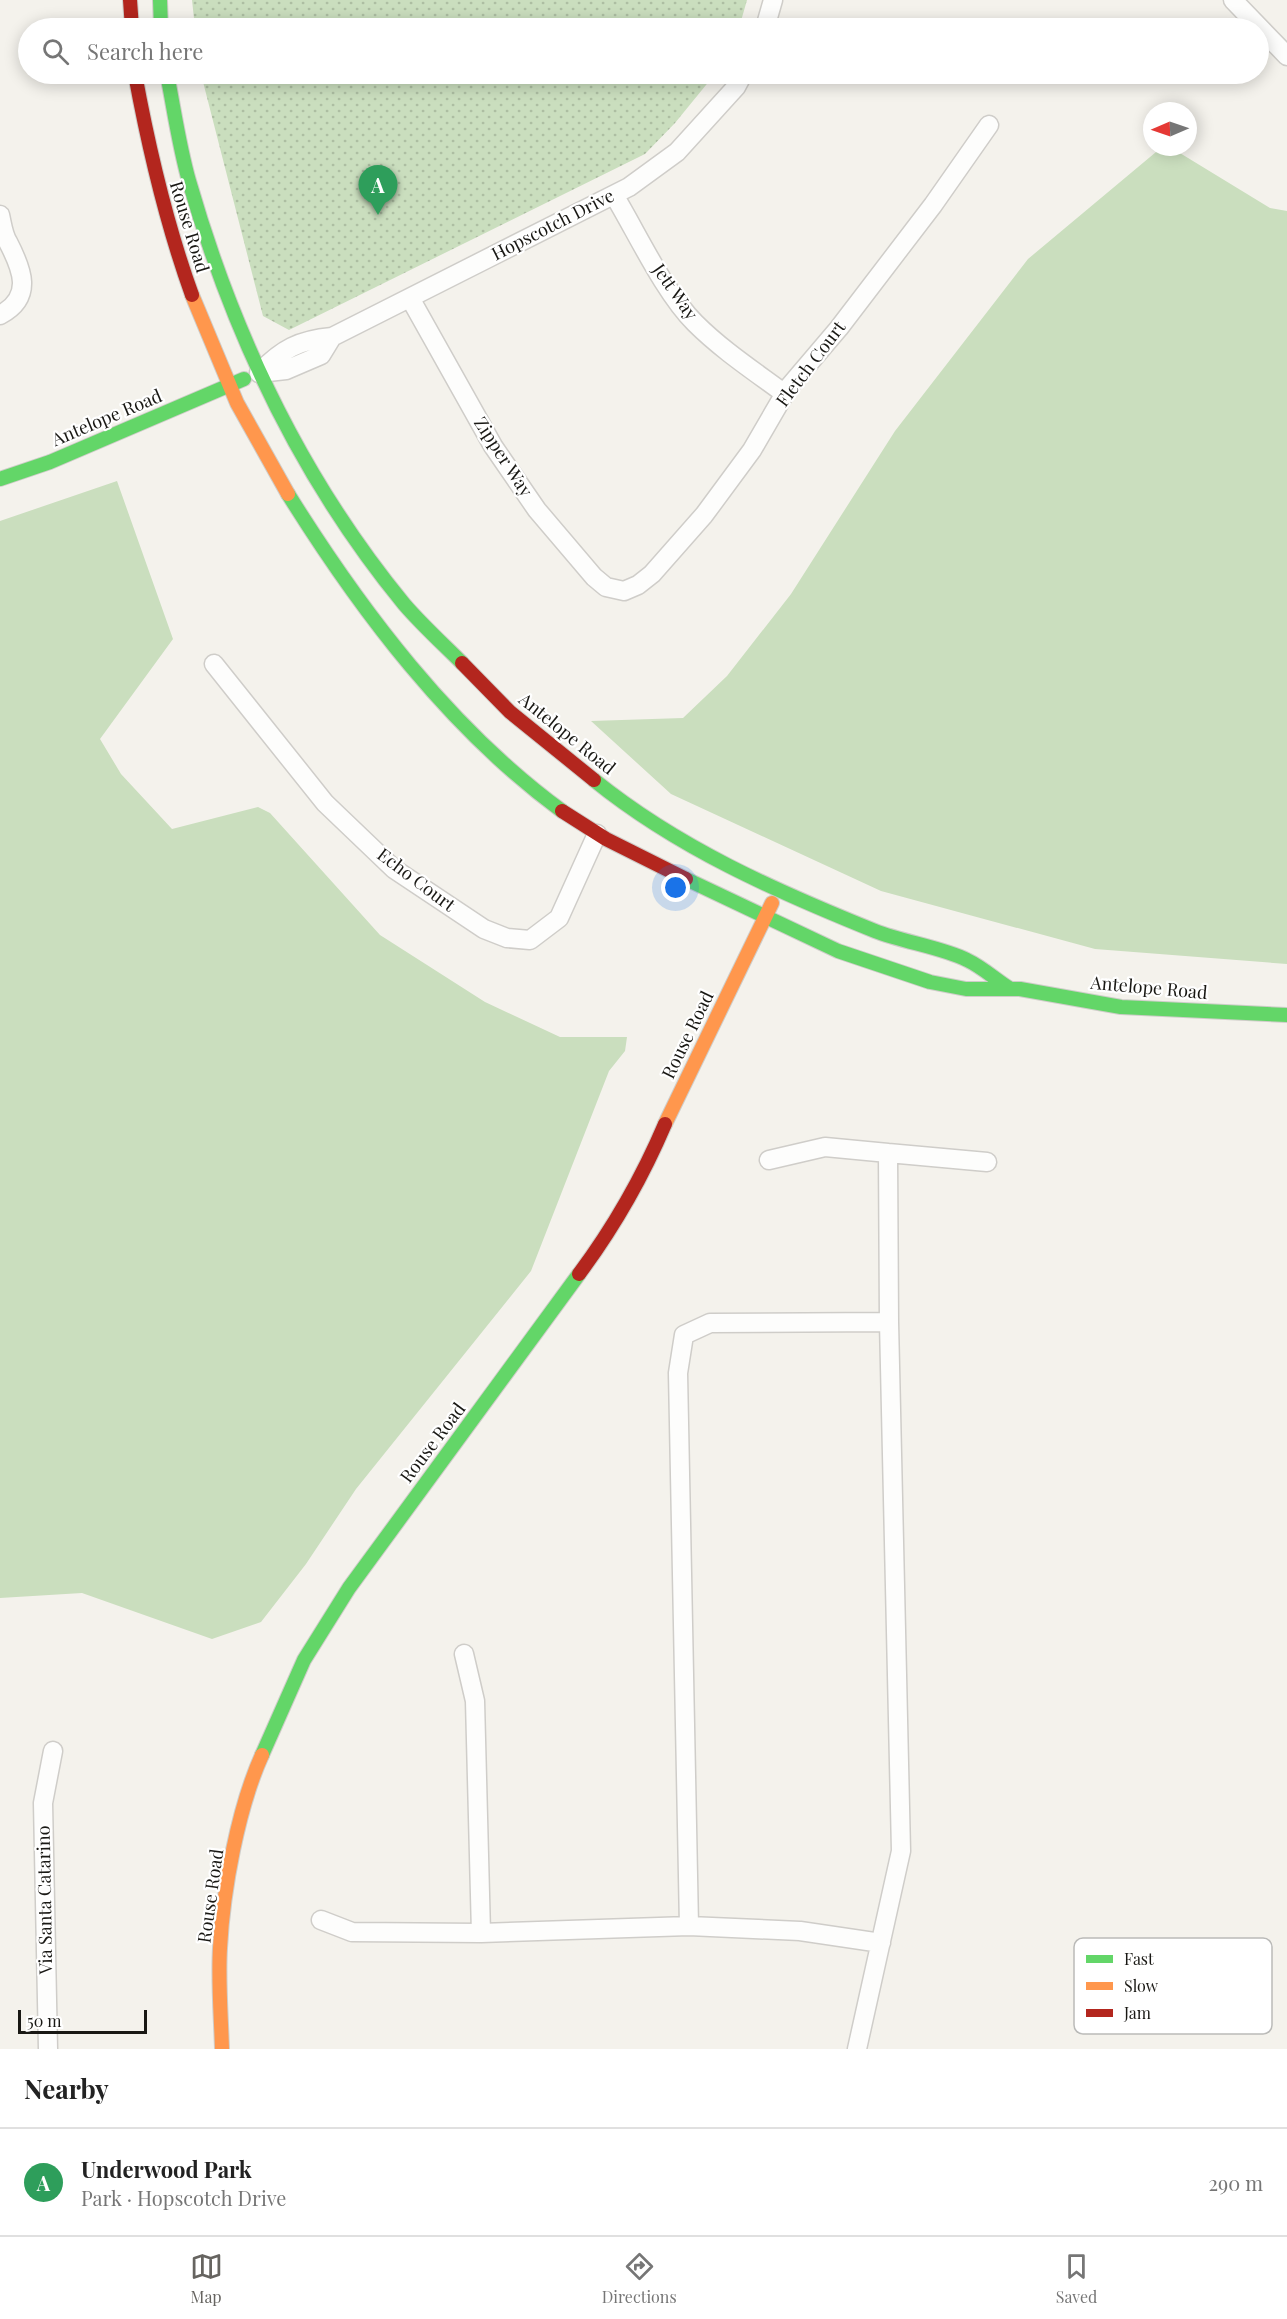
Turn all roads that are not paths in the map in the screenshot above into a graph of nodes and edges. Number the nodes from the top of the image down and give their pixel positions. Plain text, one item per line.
1 (130, 0) edge
2 (160, 0) edge
3 (774, 0) edge
4 (1233, 0) edge
5 (131, 18) edge
6 (161, 18) edge
7 (768, 18) edge
8 (1250, 18) edge
9 (1269, 37) edge
10 (1287, 56) edge
11 (137, 84) edge
12 (169, 84) edge
13 (738, 84) edge
14 (989, 125) dead end
15 (614, 195) junction
16 (0, 215) edge
17 (410, 298) junction
18 (7, 311) edge
19 (259, 373) junction
20 (227, 387) junction
21 (785, 394) junction
22 (0, 479) edge
23 (624, 591) joint
24 (214, 664) dead end
25 (597, 834) junction
26 (778, 892) junction
27 (764, 919) junction
28 (1009, 988) junction
29 (1287, 1015) edge
30 (888, 1153) junction
31 (769, 1160) dead end
32 (987, 1162) dead end
33 (889, 1322) junction
34 (464, 1654) dead end
35 (53, 1751) dead end
36 (321, 1920) dead end
37 (689, 1926) junction
38 (481, 1933) junction
39 (881, 1943) junction
40 (48, 2049) edge
41 (222, 2049) edge
42 (857, 2049) edge

1 - 5 street
2 - 6 street
3 - 7 street
4 - 8 street
9 - 10 street
11 - 20 street, Rouse Road
12 - 19 street, Rouse Road
13 - 15 street, Hopscotch Drive
14 - 21 street, Fletch Court
15 - 17 street, Hopscotch Drive
15 - 21 street, Jett Way
16 - 18 street
17 - 19 street, Hopscotch Drive
17 - 23 street, Zipper Way
19 - 20 street, Antelope Road
19 - 26 street, Antelope Road
20 - 22 street, Antelope Road
20 - 25 street, Antelope Road
21 - 23 street, Fletch Court
24 - 25 street, Echo Court
25 - 27 street, Antelope Road
26 - 27 street, Rouse Road
26 - 28 street, Antelope Road
27 - 28 street, Antelope Road
27 - 41 street, Rouse Road
28 - 29 street, Antelope Road
30 - 31 street
30 - 32 street
30 - 33 street
33 - 37 street
33 - 39 street
34 - 38 street
35 - 40 street, Via Santa Catarino
36 - 38 street
37 - 38 street
37 - 39 street
39 - 42 street

